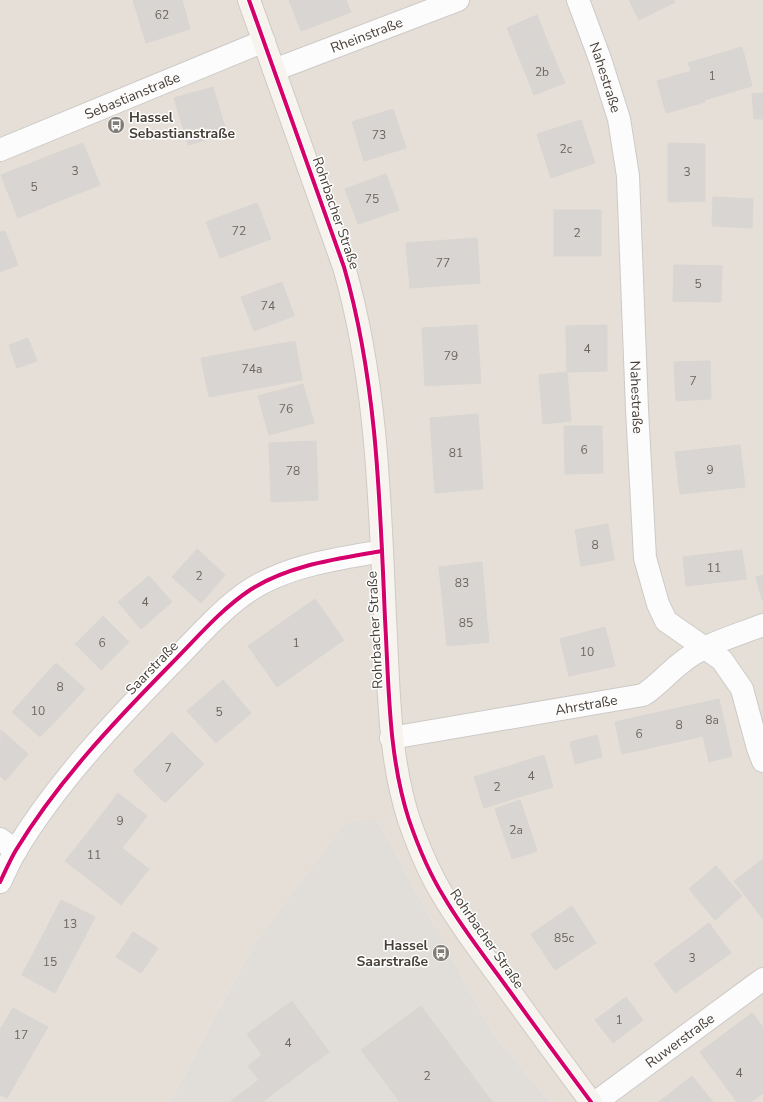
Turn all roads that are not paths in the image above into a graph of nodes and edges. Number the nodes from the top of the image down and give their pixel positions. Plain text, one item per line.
1 (249, 0) edge
2 (458, 0) edge
3 (578, 0) edge
4 (264, 41) junction
5 (274, 70) junction
6 (0, 150) edge
7 (382, 551) junction
8 (763, 625) edge
9 (705, 648) junction
10 (391, 738) junction
11 (763, 761) edge
12 (8, 845) edge
13 (0, 882) edge
14 (763, 979) edge
15 (591, 1102) edge
16 (596, 1102) edge

1 - 4 street, Rohrbacher Straße
2 - 5 street, Rheinstraße
3 - 9 street, Nahestraße
4 - 5 street, Rohrbacher Straße
4 - 6 street, Sebastianstraße
5 - 7 street, Rohrbacher Straße
7 - 10 street, Rohrbacher Straße
7 - 12 street, Saarstraße
8 - 9 street, Ahrstraße
9 - 10 street, Ahrstraße
9 - 11 street, Nahestraße
10 - 15 street, Rohrbacher Straße
12 - 13 street, Saarstraße
14 - 16 street, Ruwerstraße

